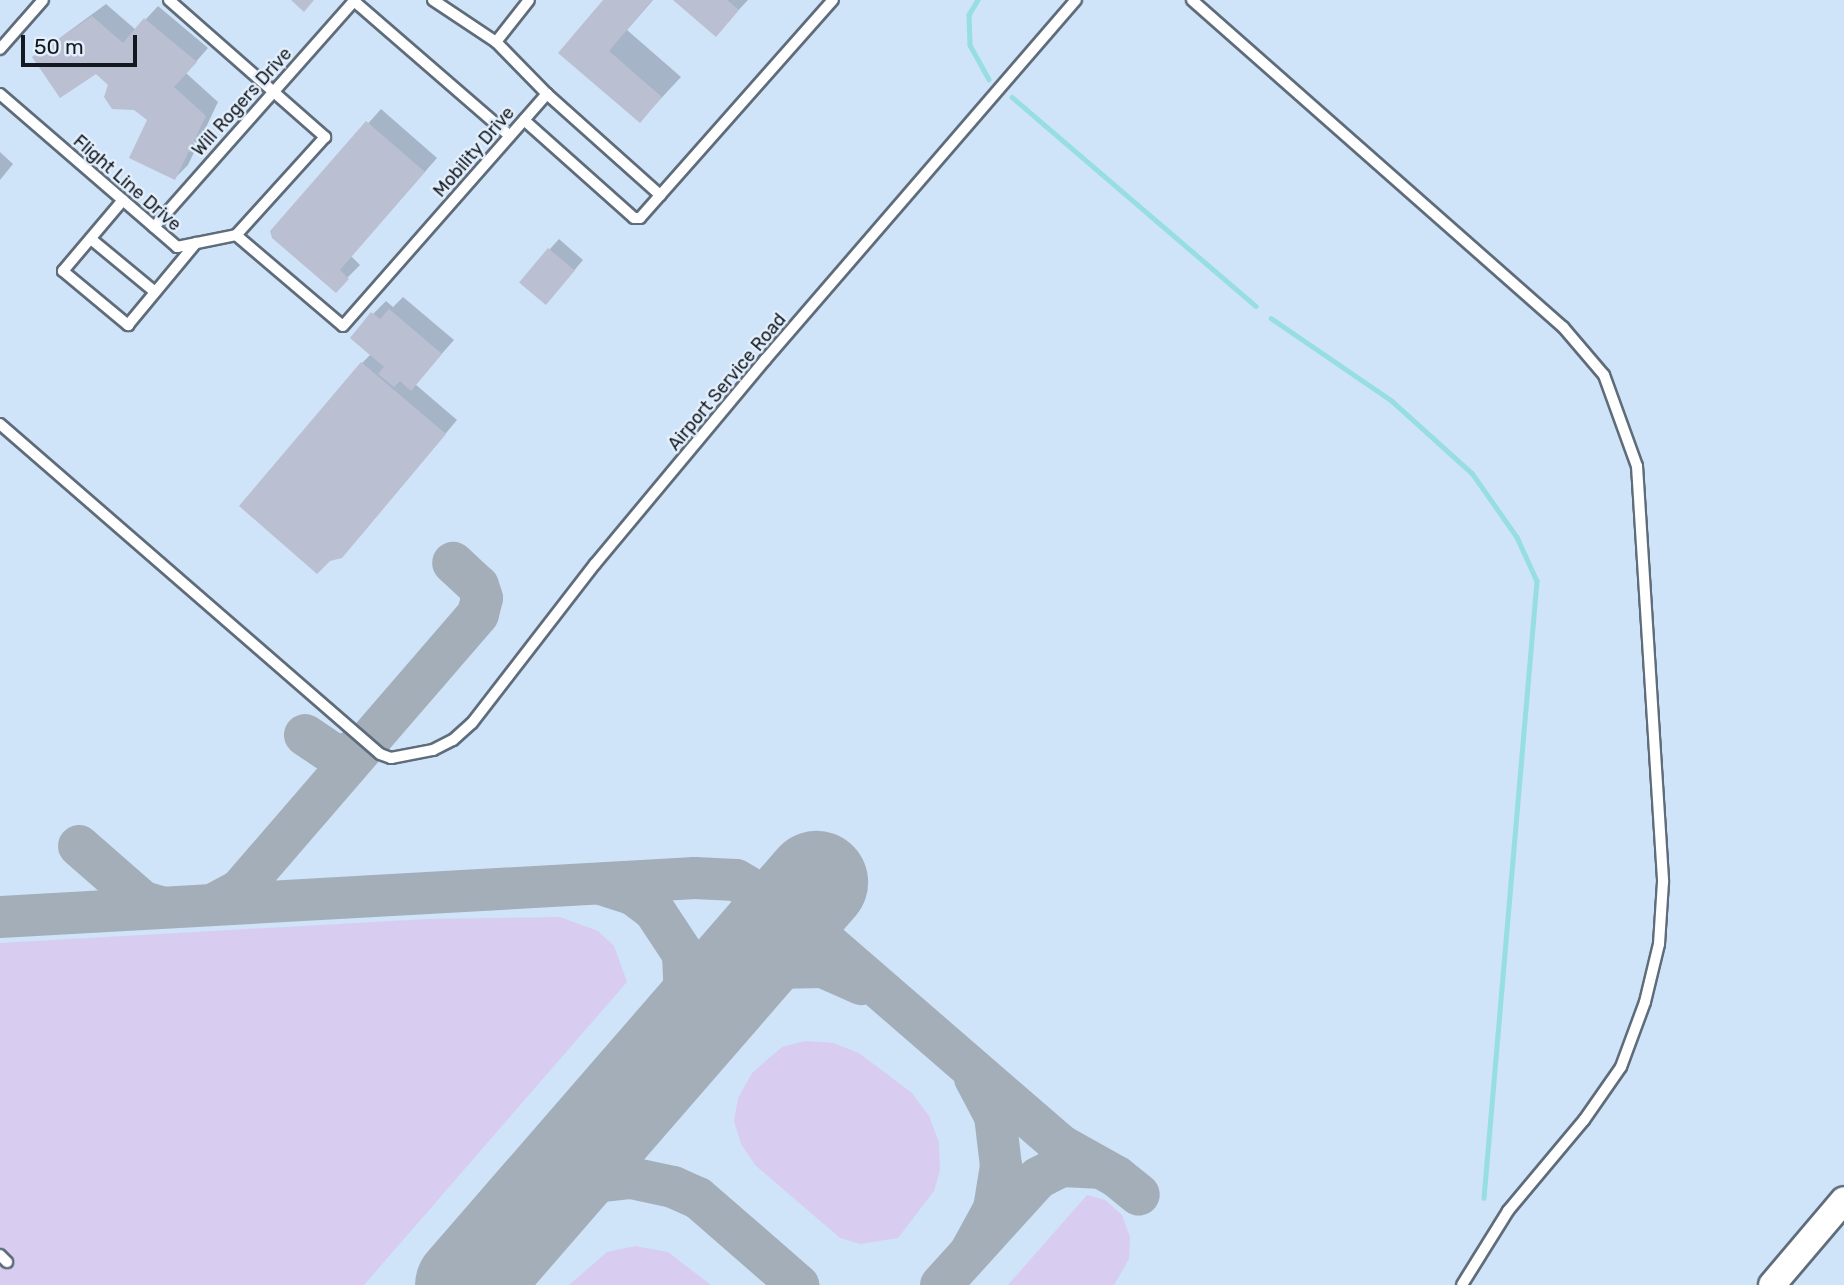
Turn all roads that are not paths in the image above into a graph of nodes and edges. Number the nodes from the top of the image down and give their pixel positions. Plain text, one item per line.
1 (43, 0) edge
2 (169, 0) edge
3 (433, 0) edge
4 (529, 0) edge
5 (833, 0) edge
6 (1076, 0) edge
7 (1192, 0) edge
8 (354, 1) edge
9 (496, 42) junction
10 (0, 49) edge
11 (273, 90) junction
12 (0, 94) edge
13 (547, 94) junction
14 (524, 120) junction
15 (510, 136) junction
16 (660, 195) junction
17 (123, 200) junction
18 (154, 227) junction
19 (236, 235) junction
20 (91, 239) junction
21 (196, 243) junction
22 (155, 292) junction
23 (0, 424) edge
24 (1844, 1200) edge
25 (1462, 1285) edge
26 (1772, 1285) edge

1 - 10 lane
2 - 11 lane
3 - 9 lane
4 - 9 lane
5 - 16 lane
6 - 23 lane, Airport Service Road
7 - 25 lane
8 - 11 lane, Will Rogers Drive
8 - 15 lane
9 - 13 lane
11 - 18 lane, Will Rogers Drive
11 - 19 lane
12 - 17 lane, Flight Line Drive
13 - 14 lane, Mobility Drive
13 - 16 lane
14 - 15 lane, Mobility Drive
14 - 16 lane
15 - 19 lane, Mobility Drive
17 - 18 lane, Flight Line Drive
17 - 20 lane
18 - 21 lane, Flight Line Drive
19 - 21 lane, Flight Line Drive
20 - 22 lane
20 - 22 lane
21 - 22 lane
24 - 26 main road

